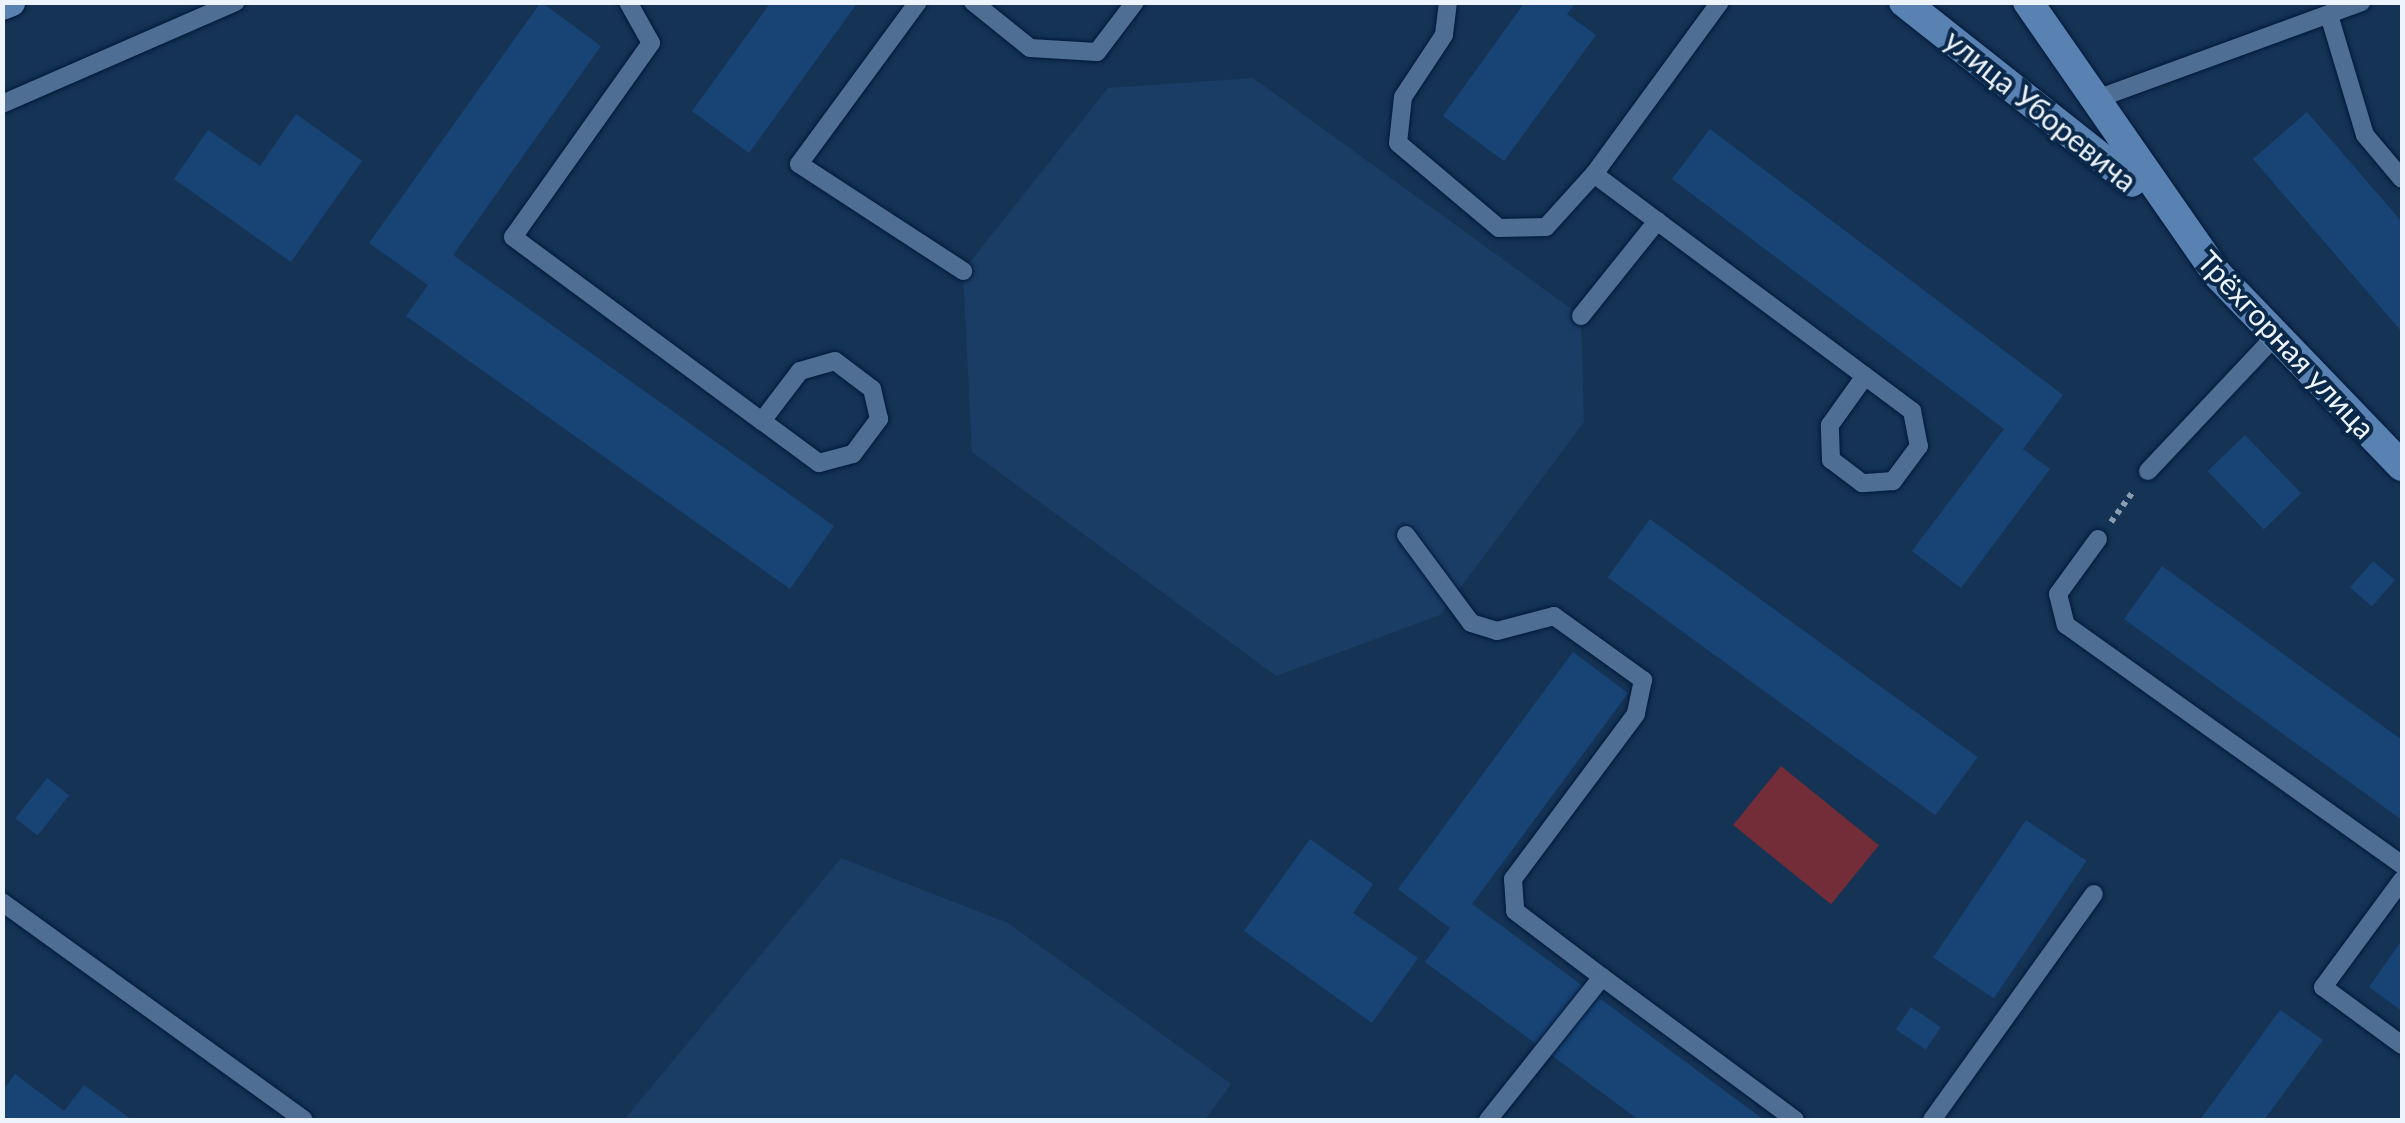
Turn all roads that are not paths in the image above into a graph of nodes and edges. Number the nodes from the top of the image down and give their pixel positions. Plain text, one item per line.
1 (236, 2) edge
2 (628, 2) edge
3 (918, 2) edge
4 (973, 2) edge
5 (1136, 2) edge
6 (1448, 2) edge
7 (1720, 2) edge
8 (1904, 2) edge
9 (2361, 2) edge
10 (2034, 9) edge
11 (2329, 16) junction
12 (2090, 101) junction
13 (2, 104) edge
14 (1594, 174) junction
15 (2402, 179) edge
16 (1657, 221) junction
17 (2174, 221) junction
18 (963, 272) dead end
19 (1582, 316) dead end
20 (2276, 336) junction
21 (1864, 376) junction
22 (762, 422) junction
23 (2402, 466) edge
24 (2148, 470) road end
25 (1406, 535) dead end
26 (2098, 539) road end
27 (2402, 865) edge
28 (2402, 880) edge
29 (2094, 894) dead end
30 (9, 907) edge
31 (2, 930) edge
32 (1602, 977) junction
33 (2402, 1045) edge
34 (304, 1120) edge
35 (1488, 1120) edge
36 (1795, 1120) edge
37 (1932, 1120) edge

1 - 13 lane
2 - 22 lane
3 - 18 lane
4 - 5 lane
6 - 14 lane
7 - 14 lane
8 - 17 main road, улица Уборевича
9 - 11 lane
10 - 12 main road
11 - 12 lane
11 - 15 lane
12 - 17 main road
14 - 16 lane
16 - 19 lane
16 - 21 lane
17 - 20 main road, Трёхгорная улица
20 - 23 main road, Трёхгорная улица
20 - 24 lane
21 - 21 lane
22 - 22 lane
25 - 32 lane
26 - 27 lane
28 - 33 lane
29 - 37 lane
30 - 31 lane
30 - 34 lane
32 - 35 lane
32 - 36 lane

